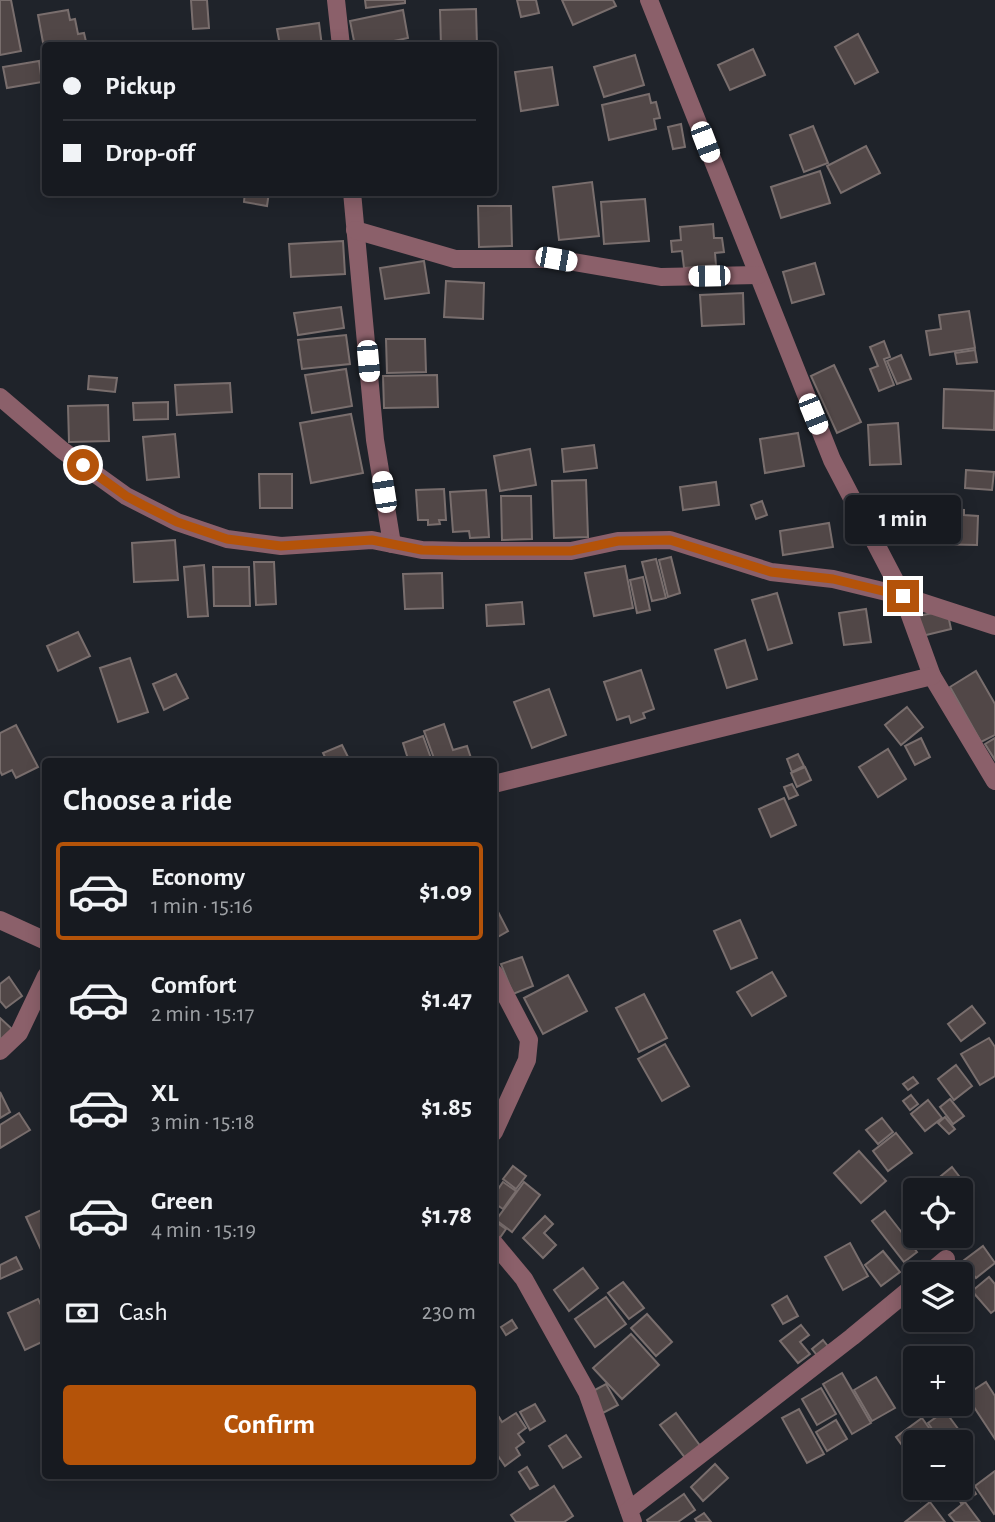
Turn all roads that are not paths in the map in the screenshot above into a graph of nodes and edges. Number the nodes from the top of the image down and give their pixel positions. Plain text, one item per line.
1 (336, 0) edge
2 (649, 0) edge
3 (341, 42) edge
4 (352, 196) edge
5 (355, 230) junction
6 (758, 275) junction
7 (0, 397) edge
8 (392, 544) junction
9 (903, 596) junction
10 (995, 626) edge
11 (932, 676) junction
12 (995, 781) edge
13 (497, 783) edge
14 (0, 920) edge
15 (42, 939) edge
16 (497, 979) edge
17 (42, 984) edge
18 (0, 1051) edge
19 (497, 1125) edge
20 (497, 1246) edge
21 (946, 1259) dead end
22 (942, 1262) edge
23 (903, 1294) edge
24 (631, 1516) edge

1 - 3 street
2 - 6 street
4 - 5 street
5 - 6 street
5 - 8 street
6 - 9 street
7 - 8 street
8 - 9 street
9 - 10 street
9 - 11 street
11 - 12 street
11 - 13 street
14 - 15 street
16 - 19 street
17 - 18 street
20 - 24 street
21 - 22 street
23 - 24 street

